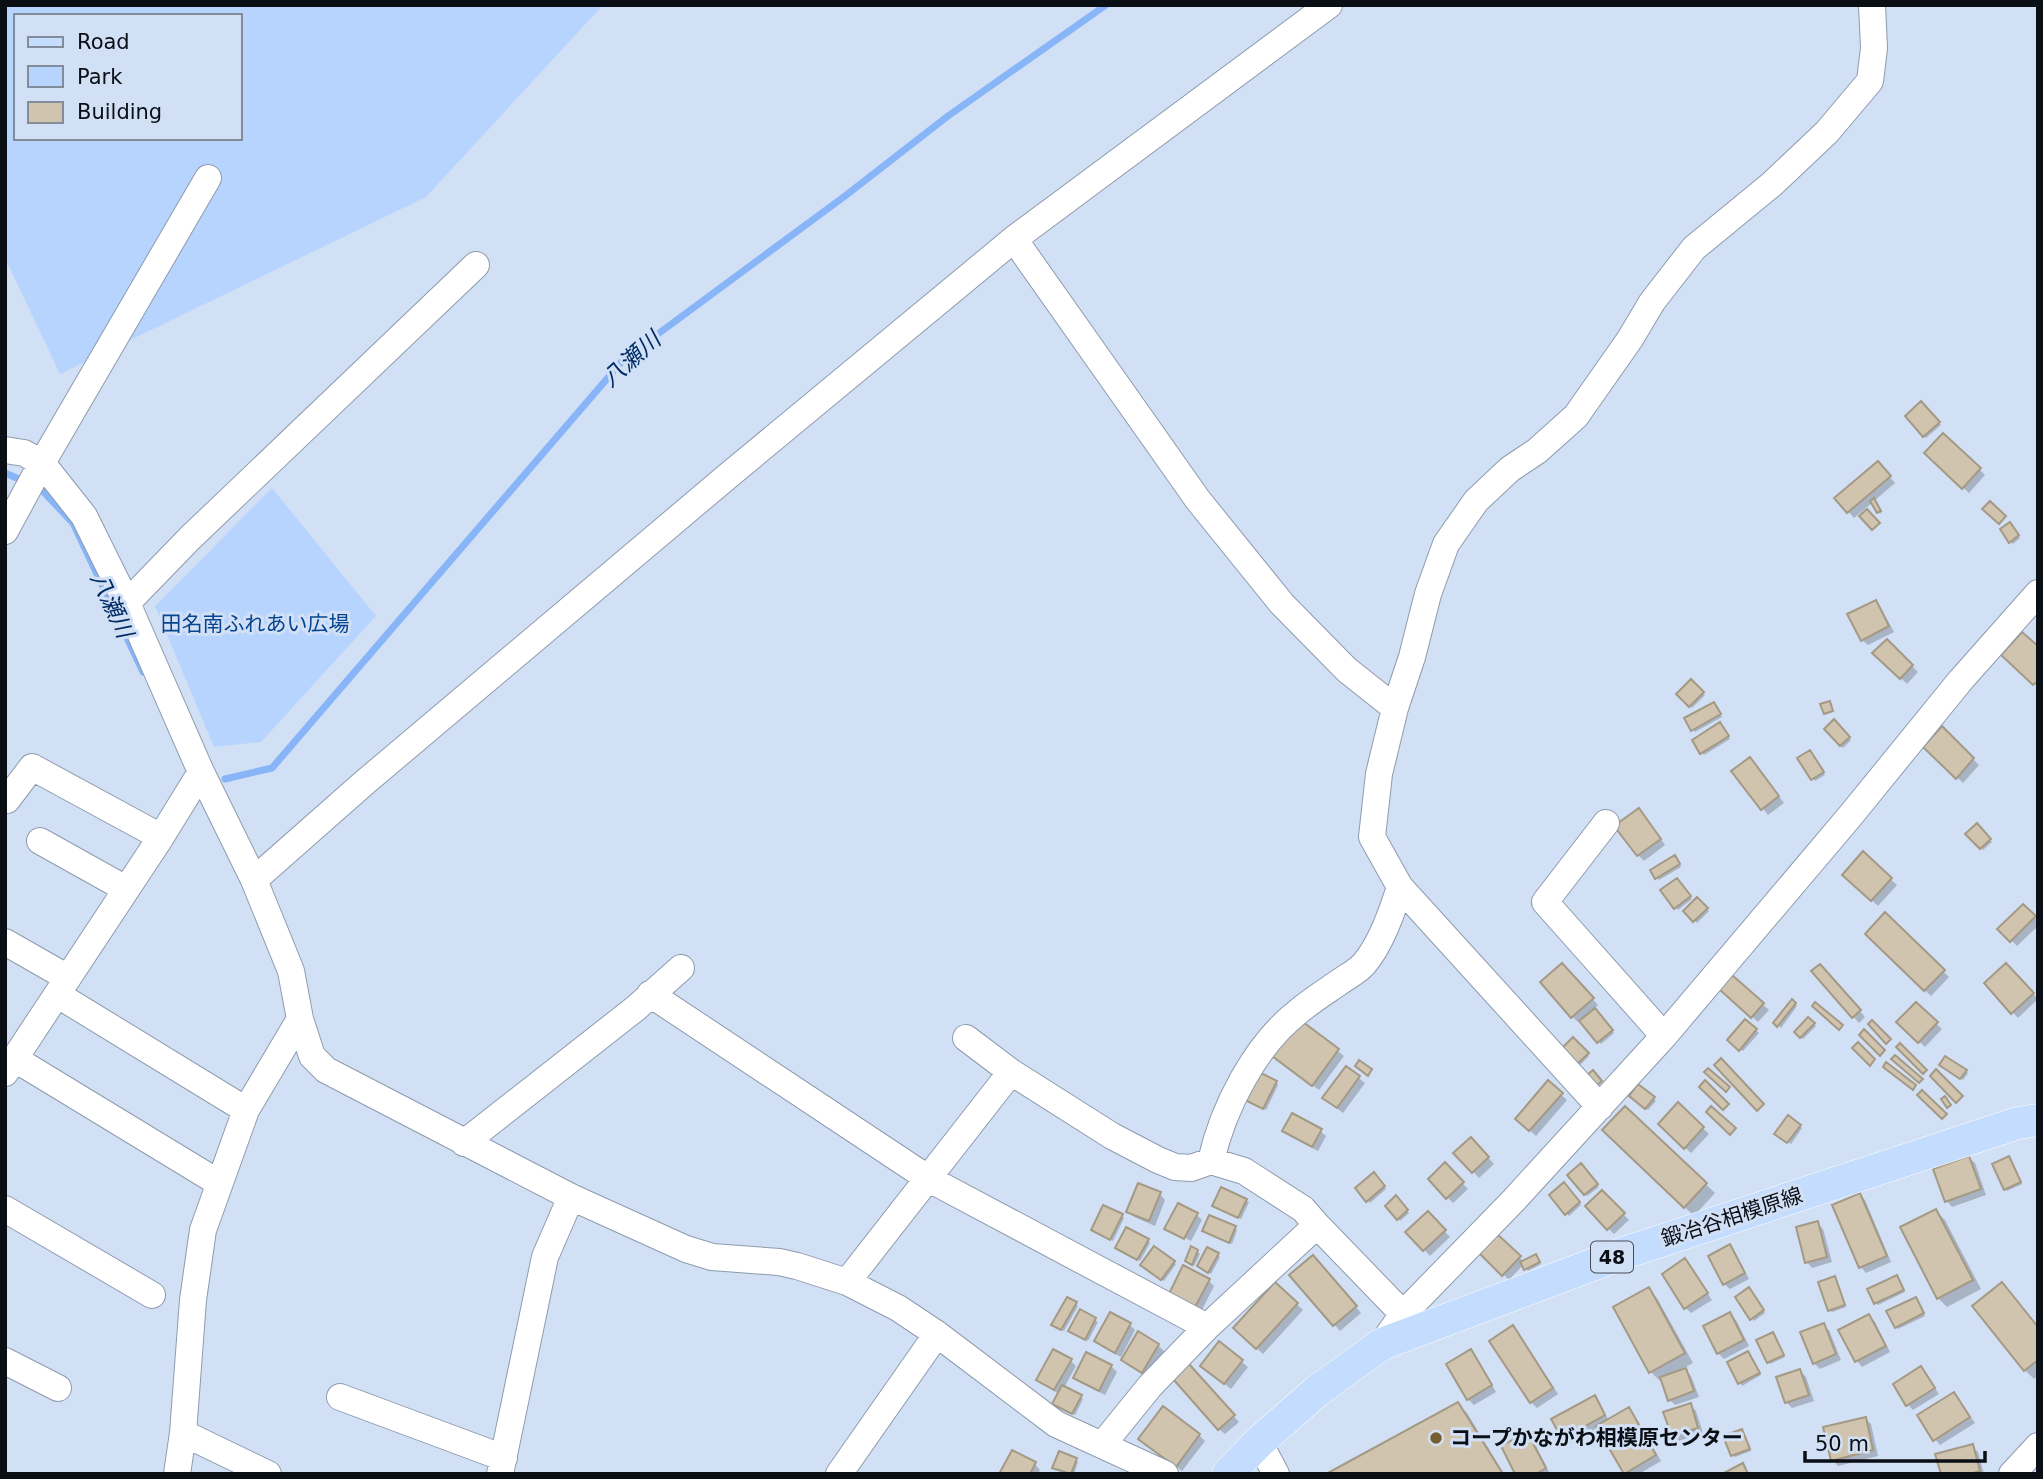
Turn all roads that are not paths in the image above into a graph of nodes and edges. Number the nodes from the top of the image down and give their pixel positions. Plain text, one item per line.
1 (1329, 5) edge
2 (1872, 5) edge
3 (208, 178) dead end
4 (1014, 239) junction
5 (476, 265) dead end
6 (5, 450) edge
7 (40, 466) junction
8 (5, 531) edge
9 (2038, 593) edge
10 (127, 603) junction
11 (1395, 708) junction
12 (201, 772) junction
13 (8, 800) dead end
14 (1606, 823) dead end
15 (161, 837) junction
16 (40, 841) dead end
17 (254, 880) junction
18 (1400, 887) junction
19 (126, 889) junction
20 (5, 942) edge
21 (681, 968) dead end
22 (63, 986) junction
23 (650, 994) junction
24 (300, 1018) junction
25 (1664, 1037) junction
26 (966, 1038) dead end
27 (10, 1066) edge
28 (1011, 1072) junction
29 (1600, 1107) junction
30 (246, 1110) junction
31 (2038, 1120) edge
32 (464, 1143) junction
33 (1212, 1161) junction
34 (929, 1179) junction
35 (219, 1183) junction
36 (571, 1197) junction
37 (5, 1209) edge
38 (1317, 1225) junction
39 (847, 1282) junction
40 (152, 1295) dead end
41 (1403, 1314) junction
42 (1208, 1327) junction
43 (937, 1334) junction
44 (1382, 1344) junction
45 (5, 1362) edge
46 (58, 1388) dead end
47 (340, 1397) dead end
48 (183, 1433) junction
49 (1259, 1442) junction
50 (1103, 1444) junction
51 (2038, 1446) edge
52 (502, 1466) edge
53 (177, 1474) edge
54 (268, 1474) edge
55 (839, 1474) edge
56 (1165, 1474) edge
57 (1228, 1474) edge
58 (1276, 1474) edge
59 (2012, 1474) edge

1 - 4 street
2 - 11 street
3 - 7 street
4 - 11 street
4 - 17 street
5 - 10 street
6 - 7 street
7 - 8 street
7 - 10 street
9 - 25 street
10 - 12 street
11 - 18 street
12 - 15 street
12 - 17 street
13 - 15 street
14 - 25 street
15 - 19 street
16 - 19 street
17 - 24 street
18 - 29 street
18 - 33 street
19 - 22 street
20 - 22 street
21 - 23 street
22 - 27 street
22 - 30 street
23 - 32 street
23 - 34 street
24 - 30 street
24 - 32 street
25 - 29 street
26 - 28 street
27 - 35 street
28 - 33 street
28 - 34 street
29 - 41 street
30 - 35 street
31 - 44 main road, 鍛冶谷相模原線 / 48
32 - 36 street
33 - 38 street
34 - 39 street
34 - 42 street
35 - 48 street
36 - 39 street
36 - 52 street
37 - 40 street
38 - 41 street
38 - 42 street
39 - 43 street
41 - 44 street
42 - 50 street
43 - 50 street
43 - 55 street
44 - 49 main road, 鍛冶谷相模原線 / 48
45 - 46 street
47 - 52 street
48 - 53 street
48 - 54 street
49 - 57 main road, 鍛冶谷相模原線 / 48
49 - 58 street
50 - 56 street
51 - 59 street

